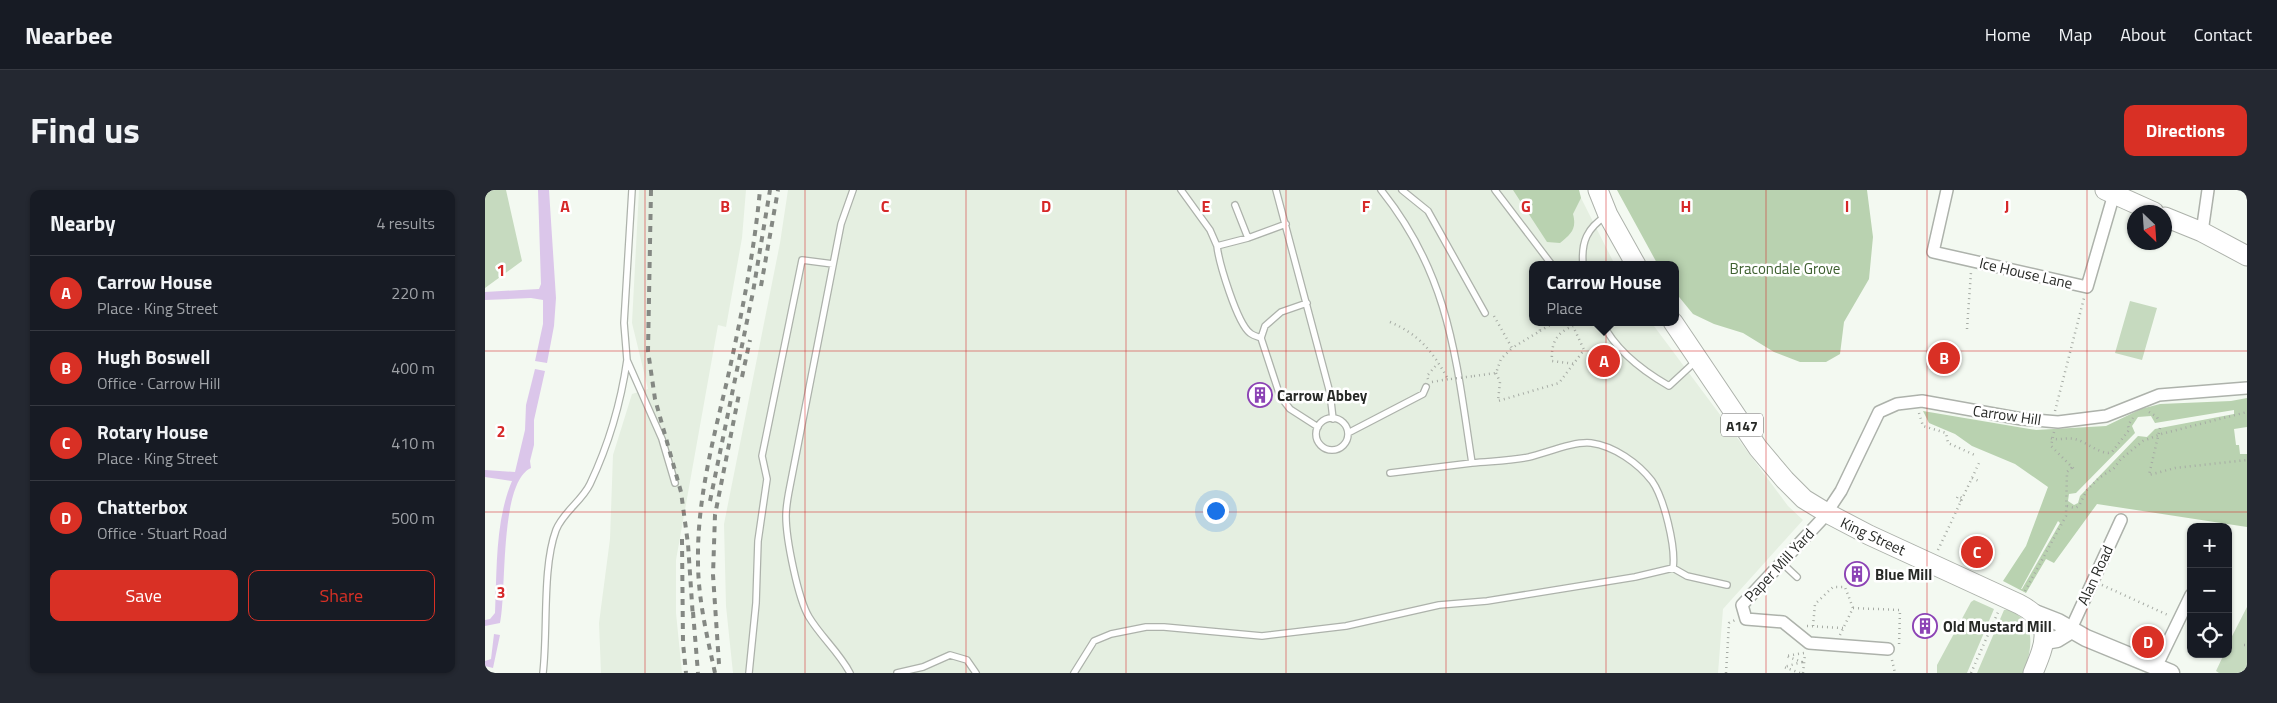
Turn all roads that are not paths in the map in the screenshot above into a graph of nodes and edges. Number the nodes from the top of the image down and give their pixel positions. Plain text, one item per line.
1 (632, 190) edge
2 (853, 190) edge
3 (1181, 190) edge
4 (1276, 190) edge
5 (1381, 190) edge
6 (1402, 190) edge
7 (1495, 190) edge
8 (1598, 190) edge
9 (1947, 190) edge
10 (2208, 190) edge
11 (2120, 193) edge
12 (1235, 205) dead end
13 (2141, 205) edge
14 (1608, 215) junction
15 (2172, 221) edge
16 (1286, 224) junction
17 (2202, 232) junction
18 (1248, 238) junction
19 (1217, 246) junction
20 (2247, 256) edge
21 (1549, 261) edge
22 (1583, 261) edge
23 (1634, 261) edge
24 (833, 264) junction
25 (1307, 302) junction
26 (1488, 311) road end
27 (1604, 326) edge
28 (1676, 326) edge
29 (1261, 338) junction
30 (1703, 357) junction
31 (627, 360) junction
32 (1426, 387) dead end
33 (2247, 388) edge
34 (1333, 418) junction
35 (1318, 427) junction
36 (1348, 433) junction
37 (1472, 463) junction
38 (1391, 473) dead end
39 (675, 483) dead end
40 (1827, 513) junction
41 (2121, 520) dead end
42 (1781, 562) junction
43 (1673, 568) junction
44 (1797, 578) dead end
45 (1727, 585) dead end
46 (2187, 603) edge
47 (2035, 614) junction
48 (2070, 631) junction
49 (2045, 642) junction
50 (1888, 649) road end
51 (2164, 670) edge
52 (543, 673) edge
53 (749, 673) edge
54 (850, 673) edge
55 (897, 673) edge
56 (976, 673) edge
57 (1073, 673) edge
58 (2033, 673) edge

1 - 31 lane
2 - 24 lane
3 - 19 lane
4 - 16 lane
5 - 37 lane
6 - 26 lane
7 - 21 lane
8 - 14 main road
9 - 11 street, Ice House Lane
10 - 17 street
11 - 13 main road
12 - 18 lane
14 - 22 lane
14 - 23 main road
15 - 17 main road
16 - 18 lane
16 - 25 lane
17 - 20 main road
18 - 19 lane
19 - 29 lane
24 - 53 lane
24 - 54 lane
25 - 29 lane
25 - 34 lane
27 - 30 lane
28 - 30 main road, King Street / A147
29 - 35 lane
30 - 40 main road, King Street / A147
31 - 39 lane
31 - 52 lane
32 - 36 lane
33 - 40 street, Carrow Hill
34 - 35 lane
34 - 36 lane
35 - 36 lane
37 - 38 lane
37 - 43 lane
40 - 42 street, Paper Mill Yard
40 - 47 main road, King Street / A147
41 - 48 street, Alan Road
42 - 44 lane
42 - 50 street, Paper Mill Yard
43 - 45 lane
43 - 57 lane
46 - 51 street
47 - 48 street, King Street
47 - 49 main road
48 - 49 street
48 - 51 street, King Street
49 - 58 main road
55 - 56 lane

